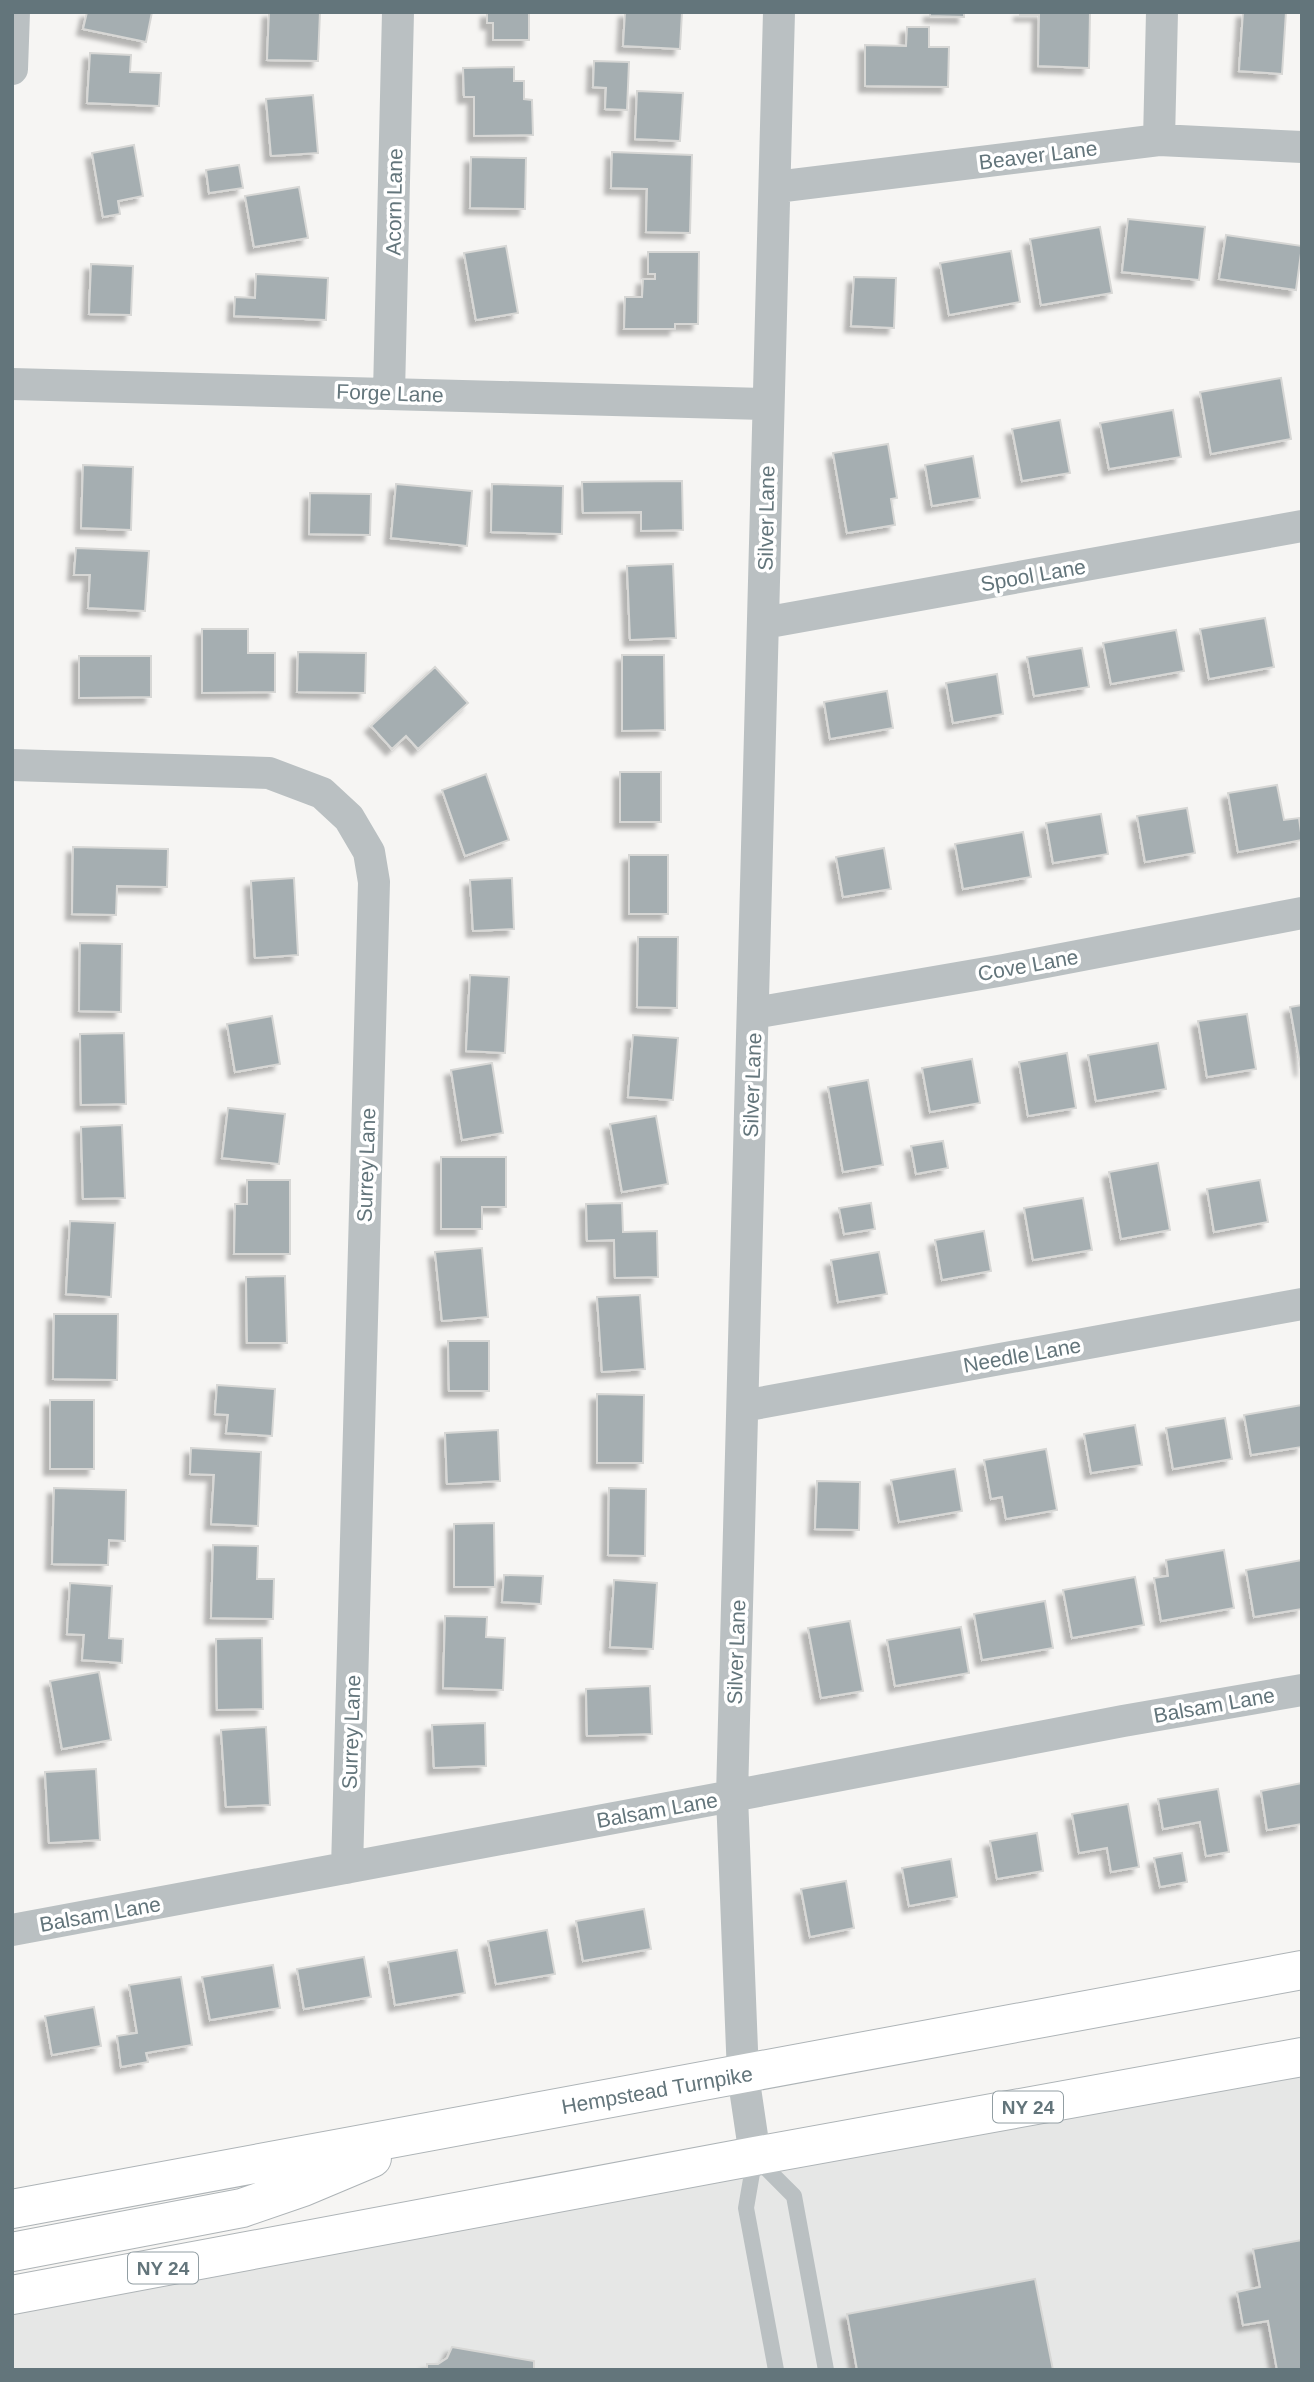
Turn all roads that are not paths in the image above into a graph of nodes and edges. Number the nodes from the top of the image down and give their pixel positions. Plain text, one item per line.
1 (14, 12) edge
2 (398, 12) edge
3 (779, 12) edge
4 (1161, 12) edge
5 (12, 69) edge
6 (1159, 140) junction
7 (1302, 147) edge
8 (776, 187) junction
9 (12, 384) edge
10 (389, 393) junction
11 (768, 404) junction
12 (1302, 526) edge
13 (764, 623) junction
14 (12, 765) edge
15 (1302, 913) edge
16 (754, 1013) junction
17 (1302, 1304) edge
18 (743, 1406) junction
19 (1302, 1690) edge
20 (733, 1797) junction
21 (347, 1868) junction
22 (12, 1930) edge
23 (1302, 1970) edge
24 (1302, 2057) edge
25 (743, 2075) junction
26 (435, 2131) junction
27 (755, 2156) junction
28 (12, 2209) edge
29 (12, 2252) edge
30 (12, 2295) edge
31 (776, 2370) edge
32 (826, 2370) edge

1 - 5 street
2 - 10 street, Acorn Lane
3 - 8 street, Silver Lane
4 - 6 street
6 - 7 street, Beaver Lane
6 - 8 street, Beaver Lane
8 - 11 street, Silver Lane
9 - 10 street, Forge Lane
10 - 11 street, Forge Lane
11 - 13 street, Silver Lane
12 - 13 street, Spool Lane
13 - 16 street, Silver Lane
14 - 21 street, Surrey Lane
15 - 16 street, Cove Lane
16 - 18 street, Silver Lane
17 - 18 street, Needle Lane
18 - 20 street, Silver Lane
19 - 20 street, Balsam Lane
20 - 21 street, Balsam Lane
20 - 25 street, Silver Lane
21 - 22 street, Balsam Lane
23 - 25 main road, Hempstead Turnpike
24 - 27 main road, NY 24
25 - 26 main road, Hempstead Turnpike
25 - 27 street, Silver Lane
26 - 28 main road, Hempstead Turnpike
26 - 29 main road
27 - 30 main road, NY 24
27 - 31 lane
27 - 32 lane

